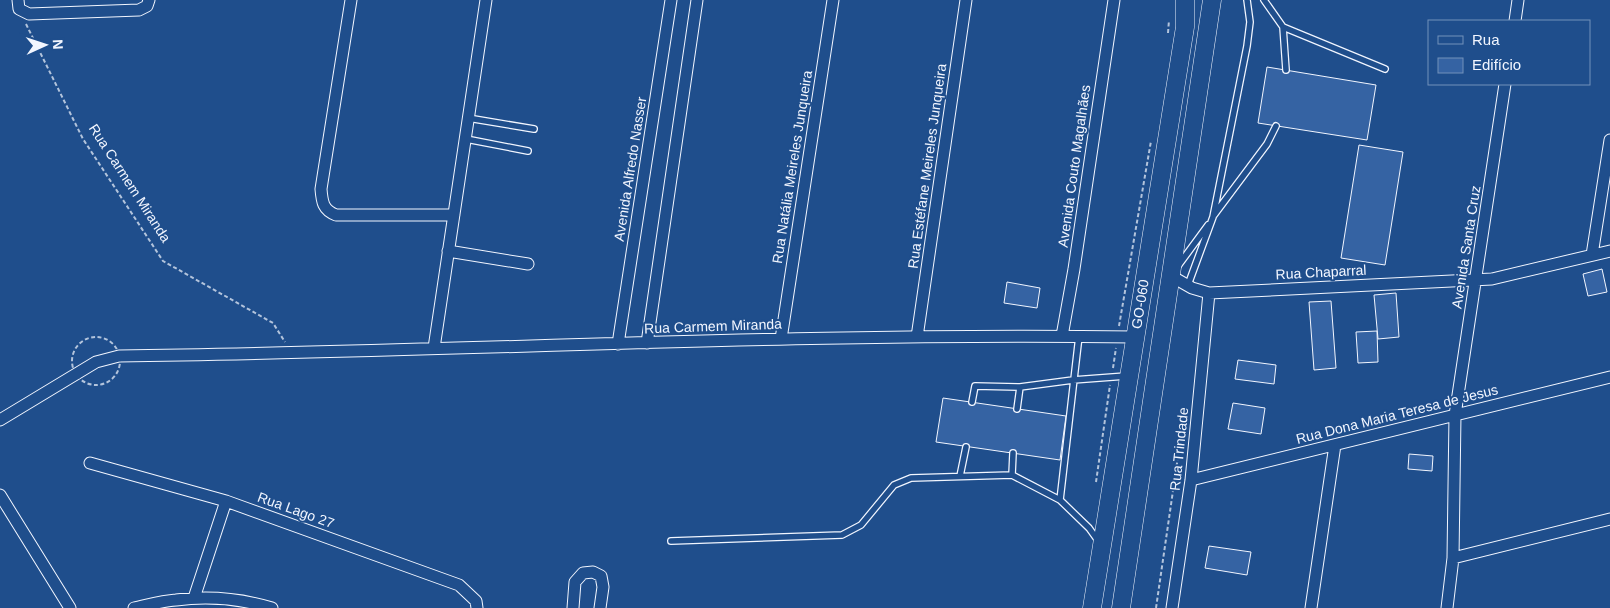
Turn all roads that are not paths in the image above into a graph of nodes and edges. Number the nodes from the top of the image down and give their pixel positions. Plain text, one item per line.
1 (149, 0) edge
2 (351, 0) edge
3 (486, 0) edge
4 (671, 0) edge
5 (697, 0) edge
6 (833, 0) edge
7 (966, 0) edge
8 (1114, 0) edge
9 (1185, 0) edge
10 (1212, 0) edge
11 (1246, 0) edge
12 (1264, 0) edge
13 (1518, 0) edge
14 (19, 4) edge
15 (1515, 20) edge
16 (1283, 27) junction
17 (1385, 69) dead end
18 (1286, 70) dead end
19 (1505, 85) edge
20 (468, 118) junction
21 (1276, 126) dead end
22 (534, 129) dead end
23 (466, 139) junction
24 (1610, 140) edge
25 (528, 151) dead end
26 (454, 215) junction
27 (1213, 217) junction
28 (448, 251) junction
29 (1610, 251) edge
30 (1592, 255) junction
31 (528, 264) dead end
32 (1171, 276) junction
33 (1476, 280) junction
34 (1188, 285) junction
35 (1209, 293) junction
36 (917, 336) junction
37 (1062, 336) junction
38 (1079, 336) junction
39 (1135, 337) junction
40 (781, 339) junction
41 (646, 343) junction
42 (618, 344) junction
43 (434, 348) junction
44 (1120, 377) junction
45 (1610, 377) edge
46 (1073, 380) junction
47 (1020, 387) junction
48 (972, 402) dead end
49 (1018, 409) dead end
50 (1455, 415) junction
51 (0, 420) edge
52 (1335, 445) junction
53 (966, 447) dead end
54 (1013, 453) dead end
55 (90, 463) dead end
56 (1012, 475) junction
57 (960, 476) junction
58 (1191, 480) junction
59 (0, 495) edge
60 (1060, 500) junction
61 (226, 501) junction
62 (1610, 519) edge
63 (671, 540) dead end
64 (1101, 544) junction
65 (1453, 558) junction
66 (194, 598) junction
67 (70, 608) edge
68 (134, 608) edge
69 (272, 608) edge
70 (476, 608) edge
71 (573, 608) edge
72 (600, 608) edge
73 (1092, 608) edge
74 (1121, 608) edge
75 (1172, 608) edge
76 (1311, 608) edge
77 (1447, 608) edge

1 - 14 street
2 - 26 street
3 - 20 street
4 - 42 street, Avenida Alfredo Nasser
5 - 41 street
6 - 40 street, Rua Natália Meireles Junqueira
7 - 36 street, Rua Estéfane Meireles Junqueira
8 - 37 street, Avenida Couto Magalhães
9 - 39 main road, GO-060 / GO-060
10 - 32 main road, GO-060 / GO-060
11 - 27 lane
12 - 16 lane
13 - 15 street
16 - 17 lane
16 - 18 lane
19 - 33 street, Avenida Santa Cruz
20 - 22 lane
20 - 23 street
21 - 27 lane
23 - 25 lane
23 - 26 street
24 - 30 street
26 - 28 street
27 - 32 lane
27 - 34 lane
28 - 31 street
28 - 43 street
29 - 30 street, Rua Chaparral
30 - 33 street, Rua Chaparral
32 - 34 street, Rua Chaparral
32 - 74 main road, GO-060 / GO-060
33 - 35 street, Rua Chaparral
33 - 50 street, Avenida Santa Cruz
34 - 35 street, Rua Chaparral
35 - 58 street, Rua Trindade
36 - 37 street, Rua Carmem Miranda
36 - 40 street, Rua Carmem Miranda
37 - 38 street, Rua Carmem Miranda
38 - 39 street, Rua Carmem Miranda
38 - 46 lane
39 - 44 main road, GO-060 / GO-060
40 - 41 street, Rua Carmem Miranda
41 - 42 street, Rua Carmem Miranda
42 - 43 street, Rua Carmem Miranda
43 - 51 street, Rua Carmem Miranda
44 - 46 lane
44 - 64 main road, GO-060 / GO-060
45 - 50 street, Rua Dona Maria Teresa de Jesus
46 - 47 lane
46 - 60 lane
47 - 48 lane
47 - 49 lane
50 - 52 street, Rua Dona Maria Teresa de Jesus
50 - 65 street, Avenida Santa Cruz
52 - 58 street, Rua Dona Maria Teresa de Jesus
52 - 76 street
53 - 57 lane
54 - 56 lane
55 - 61 street, Rua Lago 27
56 - 57 lane
56 - 60 lane
57 - 63 lane
58 - 75 street, Rua Trindade
59 - 67 street
60 - 64 lane
61 - 66 street
61 - 70 street, Rua Lago 27
62 - 65 street
64 - 73 main road, GO-060 / GO-060
65 - 77 street, Avenida Santa Cruz
66 - 68 street
66 - 69 street
71 - 72 street

